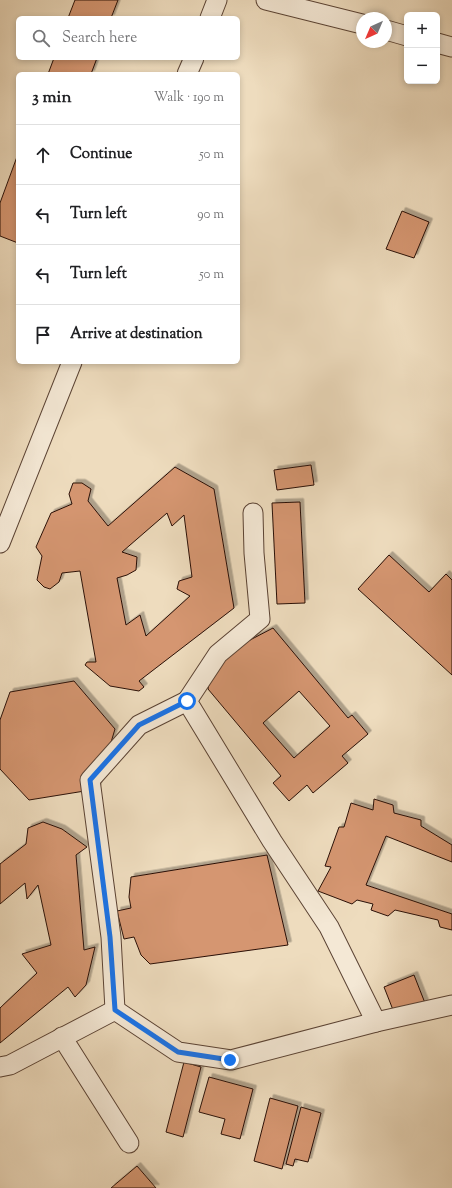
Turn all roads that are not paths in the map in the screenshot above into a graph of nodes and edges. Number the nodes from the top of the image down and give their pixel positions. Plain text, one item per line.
1 (217, 0) edge
2 (266, 0) edge
3 (211, 16) edge
4 (356, 22) edge
5 (392, 32) edge
6 (404, 35) edge
7 (440, 44) edge
8 (452, 47) edge
9 (193, 60) edge
10 (188, 72) edge
11 (71, 364) edge
12 (253, 513) dead end
13 (0, 543) edge
14 (187, 701) junction
15 (452, 1005) edge
16 (115, 1010) junction
17 (376, 1022) junction
18 (62, 1037) junction
19 (0, 1067) edge
20 (129, 1143) dead end

1 - 3 street
2 - 4 street
5 - 6 street
7 - 8 street
9 - 10 street
11 - 13 street
12 - 14 street
14 - 16 street
14 - 17 street
15 - 17 street
16 - 17 street
16 - 18 street
18 - 19 street
18 - 20 street

